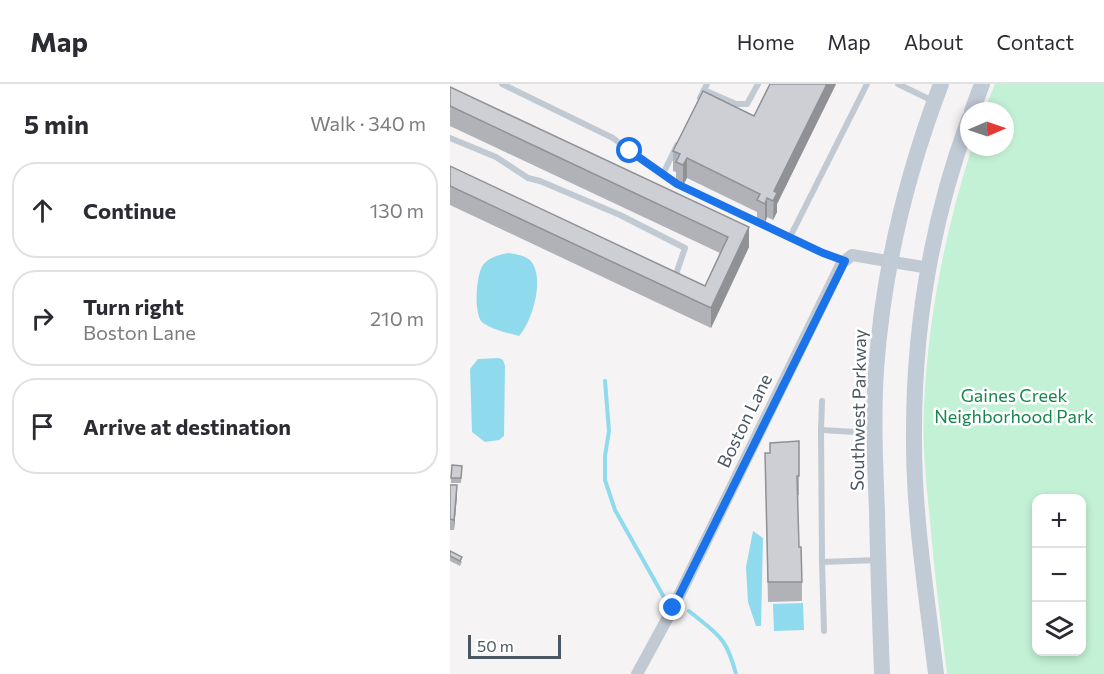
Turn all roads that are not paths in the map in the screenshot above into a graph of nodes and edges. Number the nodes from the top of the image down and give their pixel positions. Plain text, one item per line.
1 (502, 84) edge
2 (758, 84) edge
3 (867, 84) edge
4 (898, 84) edge
5 (941, 84) edge
6 (982, 84) edge
7 (705, 87) edge
8 (699, 100) edge
9 (935, 101) junction
10 (975, 102) edge
11 (450, 138) edge
12 (678, 143) edge
13 (960, 149) edge
14 (663, 174) junction
15 (790, 237) junction
16 (845, 261) junction
17 (889, 261) junction
18 (929, 268) junction
19 (664, 275) edge
20 (822, 401) dead end
21 (821, 430) junction
22 (875, 433) junction
23 (878, 560) junction
24 (822, 562) junction
25 (824, 631) dead end
26 (637, 674) edge
27 (882, 674) edge
28 (936, 674) edge

1 - 14 lane
2 - 7 lane
3 - 15 lane
4 - 9 lane
5 - 9 main road, Southwest Parkway
6 - 10 main road
7 - 8 lane
9 - 17 main road, Southwest Parkway
11 - 19 lane
12 - 14 lane
13 - 18 main road
14 - 15 lane
15 - 16 lane
16 - 17 street
16 - 26 street, Boston Lane
17 - 18 street
17 - 22 main road, Southwest Parkway
18 - 28 main road
20 - 21 lane
21 - 22 lane
21 - 24 lane
22 - 23 main road, Southwest Parkway
23 - 24 lane
23 - 27 main road, Southwest Parkway
24 - 25 lane

